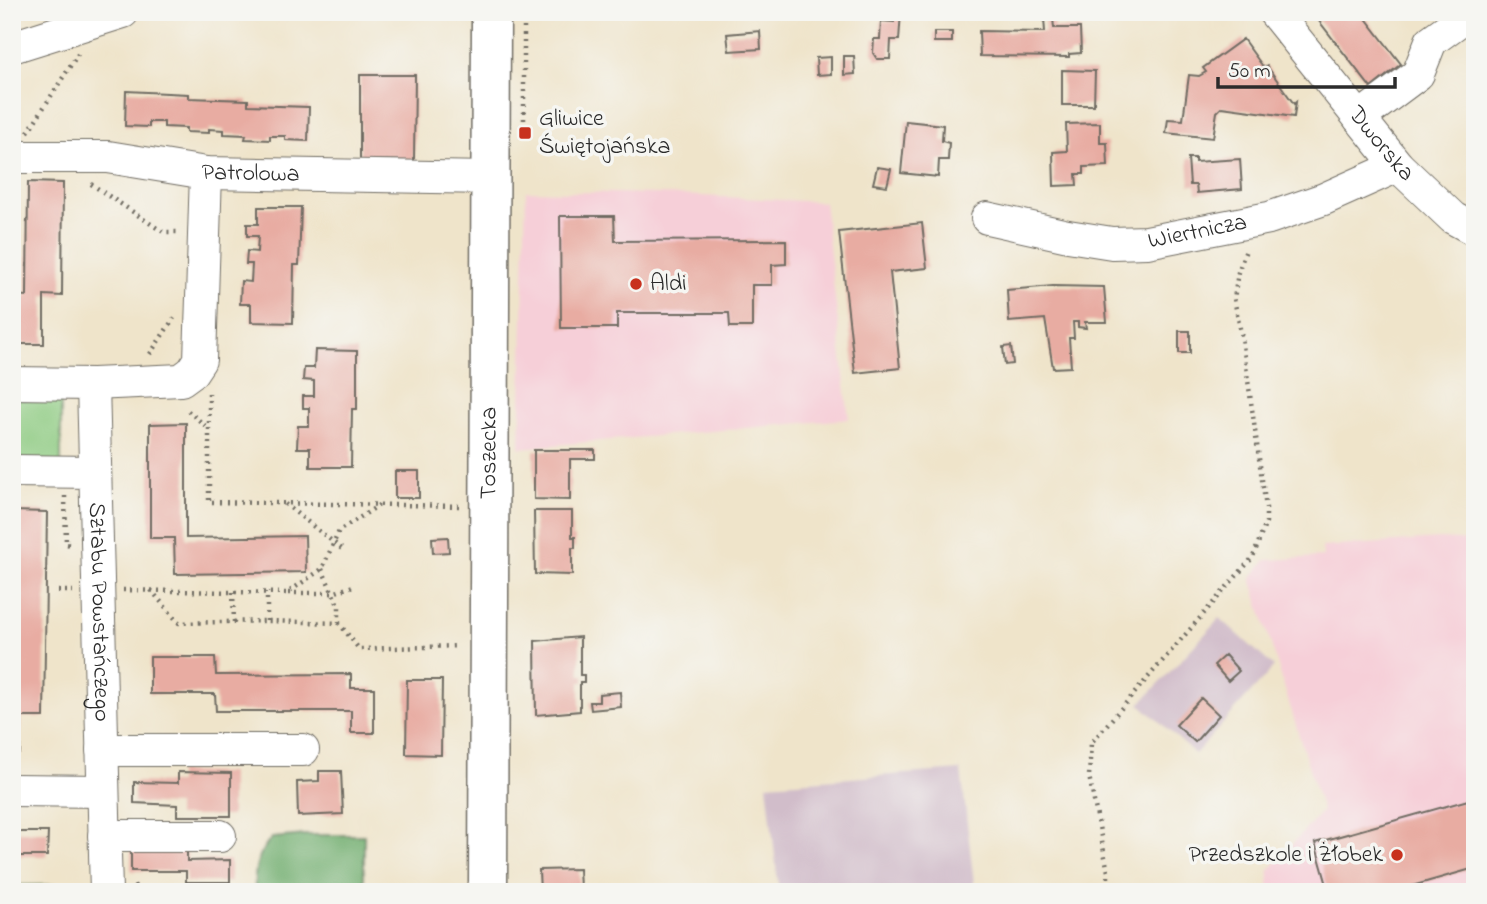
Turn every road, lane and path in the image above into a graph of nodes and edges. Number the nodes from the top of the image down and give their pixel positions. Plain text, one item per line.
1 (491, 12) edge
2 (524, 12) edge
3 (1274, 12) edge
4 (1471, 12) edge
5 (107, 14) edge
6 (526, 28) dead end
7 (12, 47) edge
8 (78, 53) dead end
9 (1359, 118) junction
10 (70, 156) junction
11 (12, 157) edge
12 (1398, 166) junction
13 (206, 173) junction
14 (490, 178) junction
15 (987, 218) dead end
16 (1269, 218) junction
17 (12, 220) edge
18 (28, 220) dead end
19 (1475, 230) edge
20 (177, 239) dead end
21 (12, 264) edge
22 (28, 265) dead end
23 (175, 317) dead end
24 (148, 357) dead end
25 (12, 383) edge
26 (93, 384) junction
27 (209, 397) dead end
28 (188, 411) dead end
29 (208, 429) junction
30 (12, 471) edge
31 (95, 472) junction
32 (284, 503) junction
33 (380, 505) junction
34 (466, 506) dead end
35 (334, 542) junction
36 (342, 549) dead end
37 (322, 569) junction
38 (353, 586) dead end
39 (116, 589) dead end
40 (151, 590) junction
41 (233, 592) junction
42 (267, 592) junction
43 (287, 593) junction
44 (333, 593) junction
45 (267, 621) junction
46 (234, 622) junction
47 (339, 623) junction
48 (466, 646) dead end
49 (103, 750) junction
50 (303, 750) dead end
51 (12, 790) edge
52 (103, 791) junction
53 (104, 835) junction
54 (220, 836) dead end
55 (106, 892) edge
56 (488, 892) edge
57 (1108, 892) edge

1 - 14 main road, Toszecka
2 - 6 path
3 - 9 street, Dworska
4 - 9 street
5 - 7 street
8 - 11 path
9 - 12 street, Dworska
10 - 11 street, Patrolowa
10 - 13 street, Patrolowa
10 - 20 path
12 - 16 street, Wiertnicza
12 - 19 street, Dworska
13 - 14 street, Patrolowa
13 - 26 street
14 - 56 main road, Toszecka
15 - 16 street, Wiertnicza
16 - 57 path
17 - 18 path
21 - 22 path
23 - 24 path
25 - 26 street
26 - 31 street, Sztabu Powstańczego
27 - 29 path
28 - 29 path
29 - 32 path
30 - 31 street, Sztabu Powstańczego
31 - 49 street, Sztabu Powstańczego
32 - 33 path
32 - 35 path
33 - 34 path
33 - 35 path
35 - 36 path
35 - 37 path
37 - 43 path
37 - 44 path
38 - 44 path
39 - 40 path
40 - 41 path
40 - 46 path
41 - 42 path
41 - 46 path
42 - 43 path
42 - 45 path
43 - 44 path
44 - 47 path
45 - 46 path
45 - 47 path
47 - 48 path
49 - 50 street, Sztabu Powstańczego
49 - 52 street, Sztabu Powstańczego
51 - 52 street
52 - 53 street, Sztabu Powstańczego
53 - 54 street
53 - 55 street, Sztabu Powstańczego

